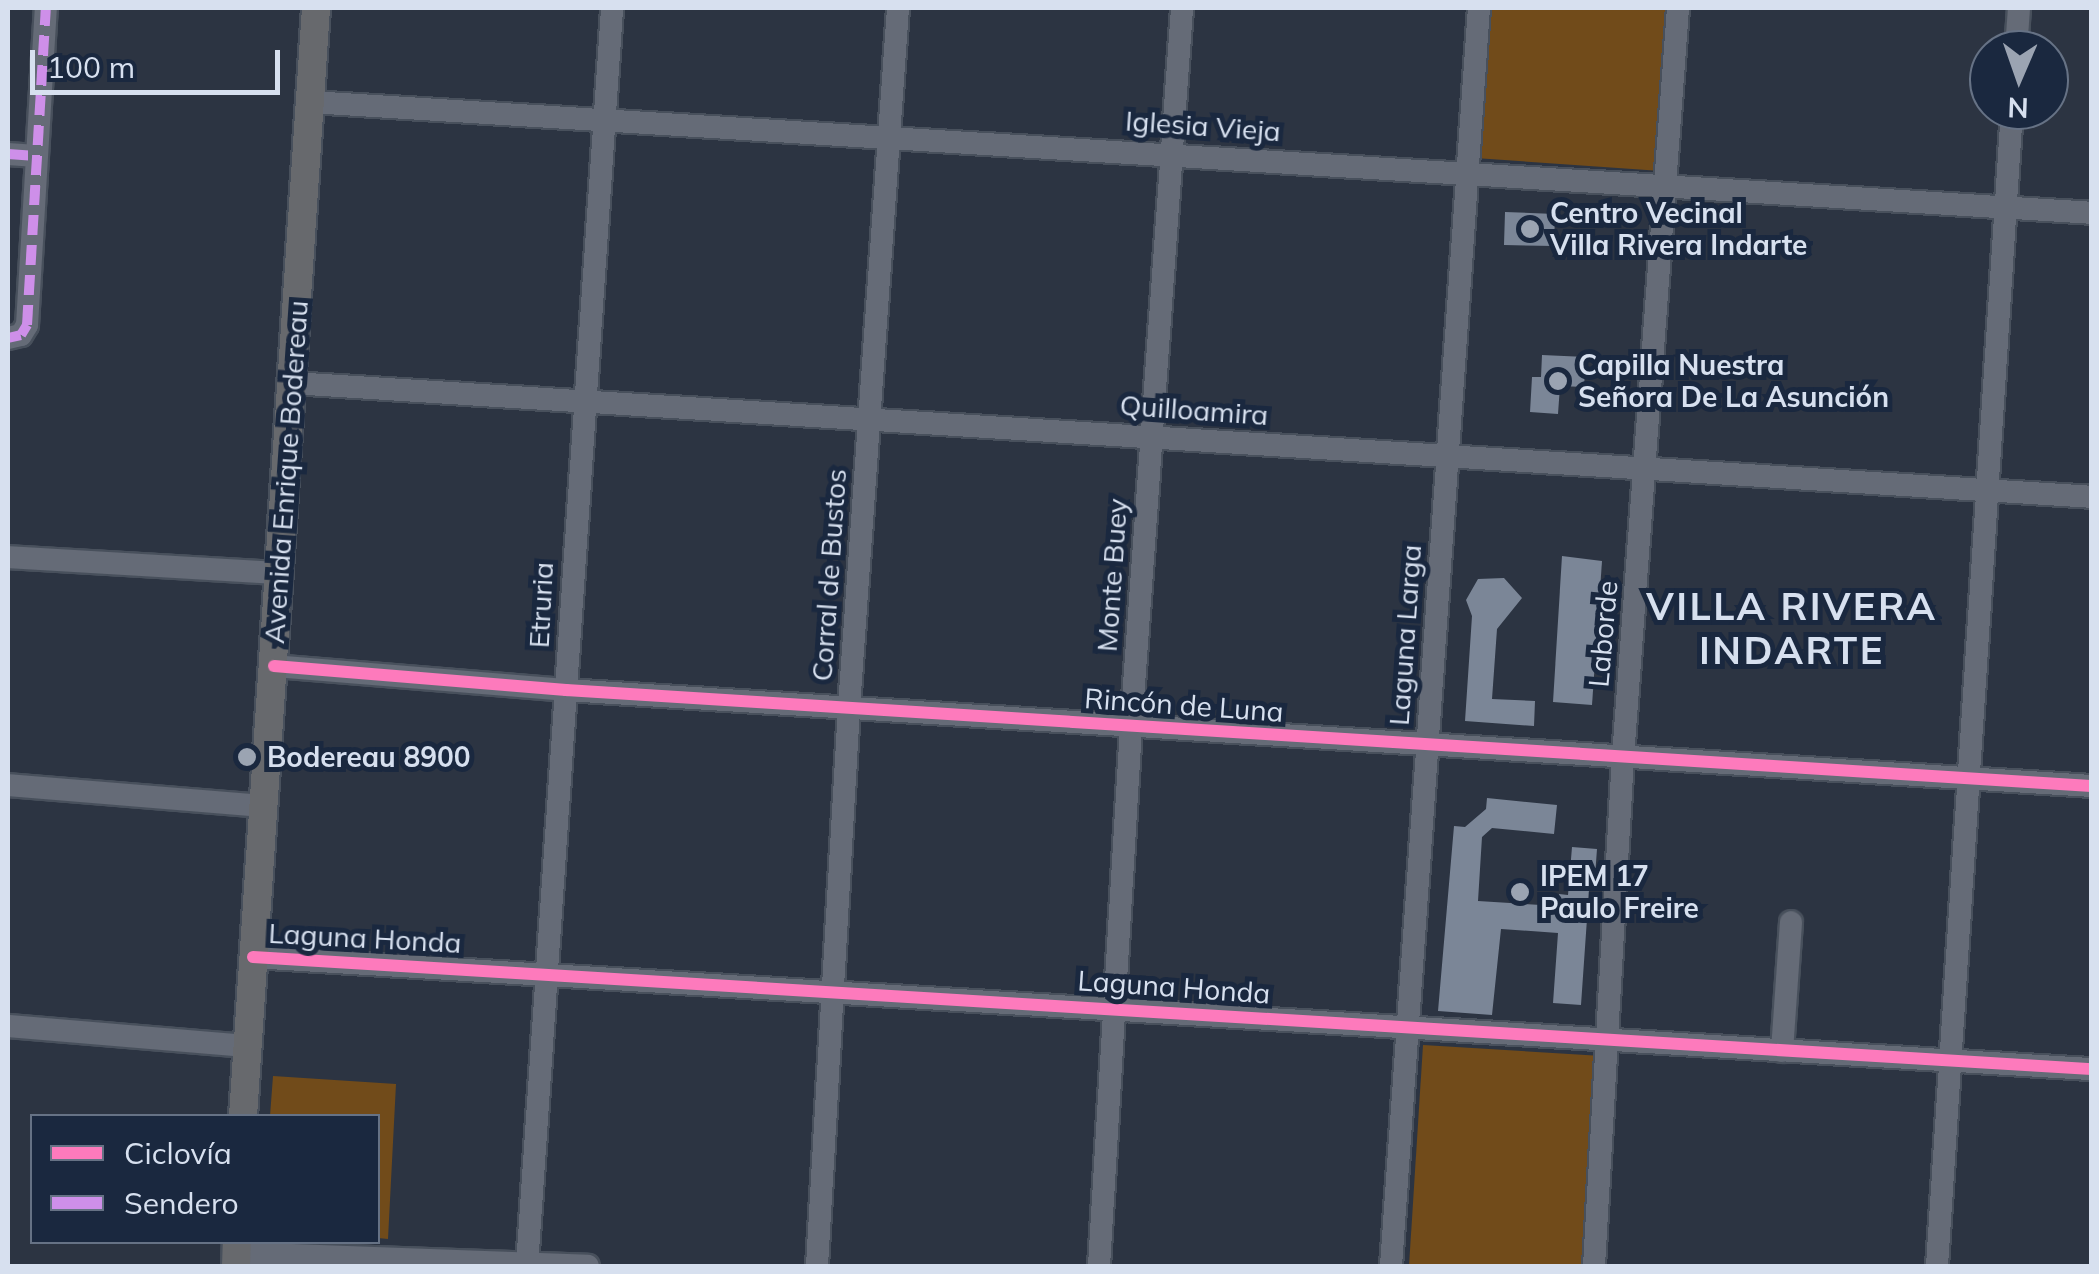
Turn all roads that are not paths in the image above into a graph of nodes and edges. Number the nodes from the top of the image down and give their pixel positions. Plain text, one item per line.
1 (46, 8) edge
2 (316, 8) edge
3 (612, 8) edge
4 (898, 8) edge
5 (1182, 8) edge
6 (1479, 8) edge
7 (1678, 8) edge
8 (310, 102) junction
9 (604, 118) junction
10 (2011, 130) edge
11 (890, 138) junction
12 (8, 154) edge
13 (1172, 154) junction
14 (36, 156) junction
15 (1468, 173) junction
16 (1666, 186) junction
17 (2006, 208) junction
18 (2092, 214) edge
19 (8, 338) edge
20 (292, 383) junction
21 (582, 402) junction
22 (871, 420) junction
23 (1152, 438) junction
24 (1449, 456) junction
25 (1646, 468) junction
26 (1988, 491) junction
27 (2092, 497) edge
28 (8, 557) edge
29 (279, 572) junction
30 (8, 578) edge
31 (274, 666) junction
32 (566, 690) junction
33 (849, 707) junction
34 (1131, 726) junction
35 (1426, 746) junction
36 (1623, 758) junction
37 (1966, 778) junction
38 (8, 785) edge
39 (2092, 786) edge
40 (264, 806) junction
41 (1790, 922) dead end
42 (253, 957) junction
43 (548, 973) junction
44 (834, 989) junction
45 (1115, 1008) junction
46 (8, 1026) edge
47 (1408, 1027) junction
48 (1608, 1039) junction
49 (247, 1046) junction
50 (1782, 1051) junction
51 (1950, 1062) junction
52 (2092, 1069) edge
53 (243, 1114) edge
54 (236, 1254) edge
55 (527, 1264) edge
56 (588, 1266) edge
57 (817, 1266) edge
58 (1099, 1266) edge
59 (1392, 1266) edge
60 (1594, 1266) edge
61 (1938, 1266) edge

1 - 14 street
2 - 8 main road, Avenida Enrique Bodereau
3 - 9 street, Etruria
4 - 11 street, Corral de Bustos
5 - 13 street, Monte Buey
6 - 15 street, Laguna Larga
7 - 16 street, Laborde
8 - 9 street, Iglesia Vieja
8 - 20 main road, Avenida Enrique Bodereau
9 - 11 street, Iglesia Vieja
9 - 21 street, Etruria
10 - 17 street
11 - 13 street, Iglesia Vieja
11 - 22 street, Corral de Bustos
12 - 14 street
13 - 15 street, Iglesia Vieja
13 - 23 street, Monte Buey
14 - 19 street
15 - 16 street, Iglesia Vieja
15 - 24 street, Laguna Larga
16 - 17 street, Iglesia Vieja
16 - 25 street, Laborde
17 - 18 street, Iglesia Vieja
17 - 26 street
20 - 21 street, Quilloamira
20 - 29 main road, Avenida Enrique Bodereau
21 - 22 street, Quilloamira
21 - 32 street, Etruria
22 - 23 street, Quilloamira
22 - 33 street, Corral de Bustos
23 - 24 street, Quilloamira
23 - 34 street, Monte Buey
24 - 25 street, Quilloamira
24 - 35 street, Laguna Larga
25 - 26 street, Quilloamira
25 - 36 street, Laborde
26 - 27 street, Quilloamira
26 - 37 street
28 - 29 street
28 - 30 street
29 - 31 main road, Avenida Enrique Bodereau
31 - 32 street, Rincón de Luna
31 - 40 main road, Avenida Enrique Bodereau
32 - 33 street, Rincón de Luna
32 - 43 street, Etruria
33 - 34 street, Rincón de Luna
33 - 44 street, Corral de Bustos
34 - 35 street, Rincón de Luna
34 - 45 street, Monte Buey
35 - 36 street, Rincón de Luna
35 - 47 street, Laguna Larga
36 - 37 street, Rincón de Luna
36 - 48 street, Laborde
37 - 39 street, Rincón de Luna
37 - 51 street
38 - 40 street
40 - 42 main road, Avenida Enrique Bodereau
41 - 50 street
42 - 43 street, Laguna Honda
42 - 49 main road, Avenida Enrique Bodereau
43 - 44 street, Laguna Honda
43 - 55 street, Etruria
44 - 45 street, Laguna Honda
44 - 57 street, Corral de Bustos
45 - 47 street, Laguna Honda
45 - 58 street, Monte Buey
46 - 49 street
47 - 48 street, Laguna Honda
47 - 59 street, Laguna Larga
48 - 50 street, Laguna Honda
48 - 60 street, Laborde
49 - 53 main road, Avenida Enrique Bodereau
50 - 51 street, Laguna Honda
51 - 52 street, Laguna Honda
51 - 61 street
54 - 55 street
55 - 56 street

